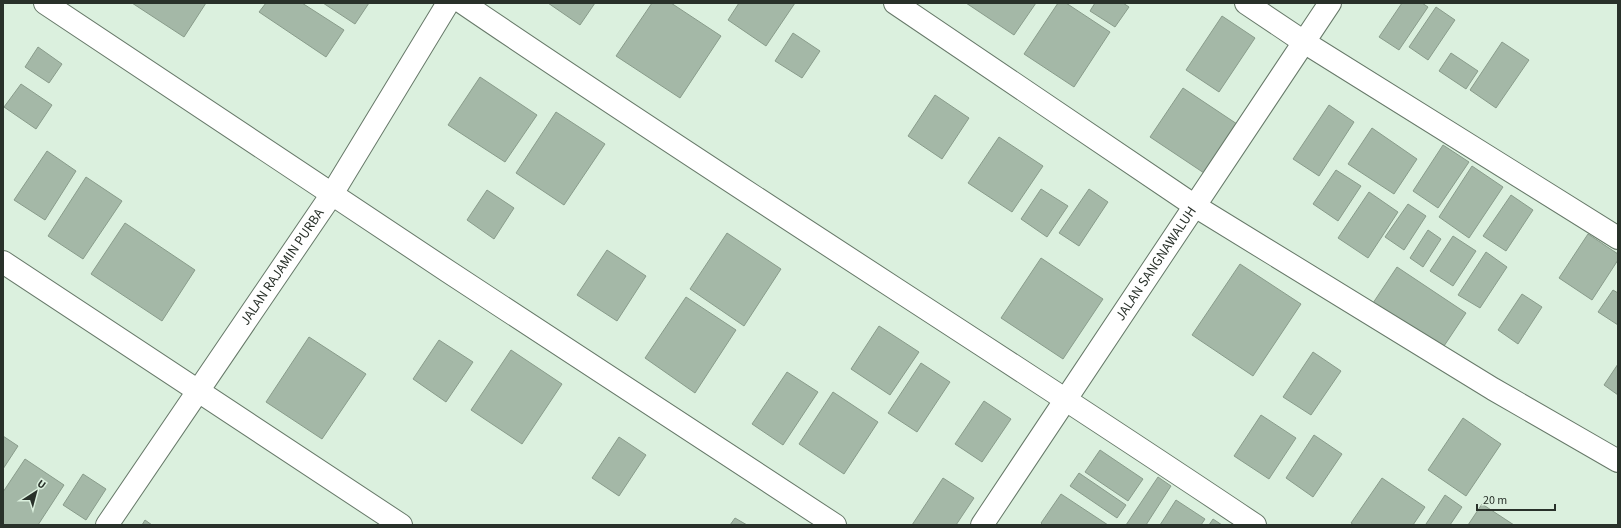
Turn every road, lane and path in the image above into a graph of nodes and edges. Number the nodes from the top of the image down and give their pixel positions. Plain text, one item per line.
1 (45, 3) edge
2 (448, 3) edge
3 (463, 3) edge
4 (896, 3) edge
5 (1246, 3) edge
6 (1330, 3) edge
7 (1304, 42) junction
8 (332, 194) junction
9 (1195, 206) junction
10 (1618, 238) edge
11 (3, 262) edge
12 (199, 391) junction
13 (1066, 399) junction
14 (1618, 461) edge
15 (107, 525) edge
16 (401, 525) edge
17 (835, 525) edge
18 (982, 525) edge
19 (1255, 525) edge

1 - 8 street
2 - 8 street, JALAN RAJAMIN PURBA
3 - 13 street
4 - 9 street
5 - 7 street
6 - 7 street, JALAN SANGNAWALUH
7 - 9 street, JALAN SANGNAWALUH
7 - 10 street
8 - 12 street, JALAN RAJAMIN PURBA
8 - 17 street
9 - 13 street, JALAN SANGNAWALUH
9 - 14 street
11 - 12 street
12 - 15 street, JALAN RAJAMIN PURBA
12 - 16 street
13 - 18 street, JALAN SANGNAWALUH
13 - 19 street

